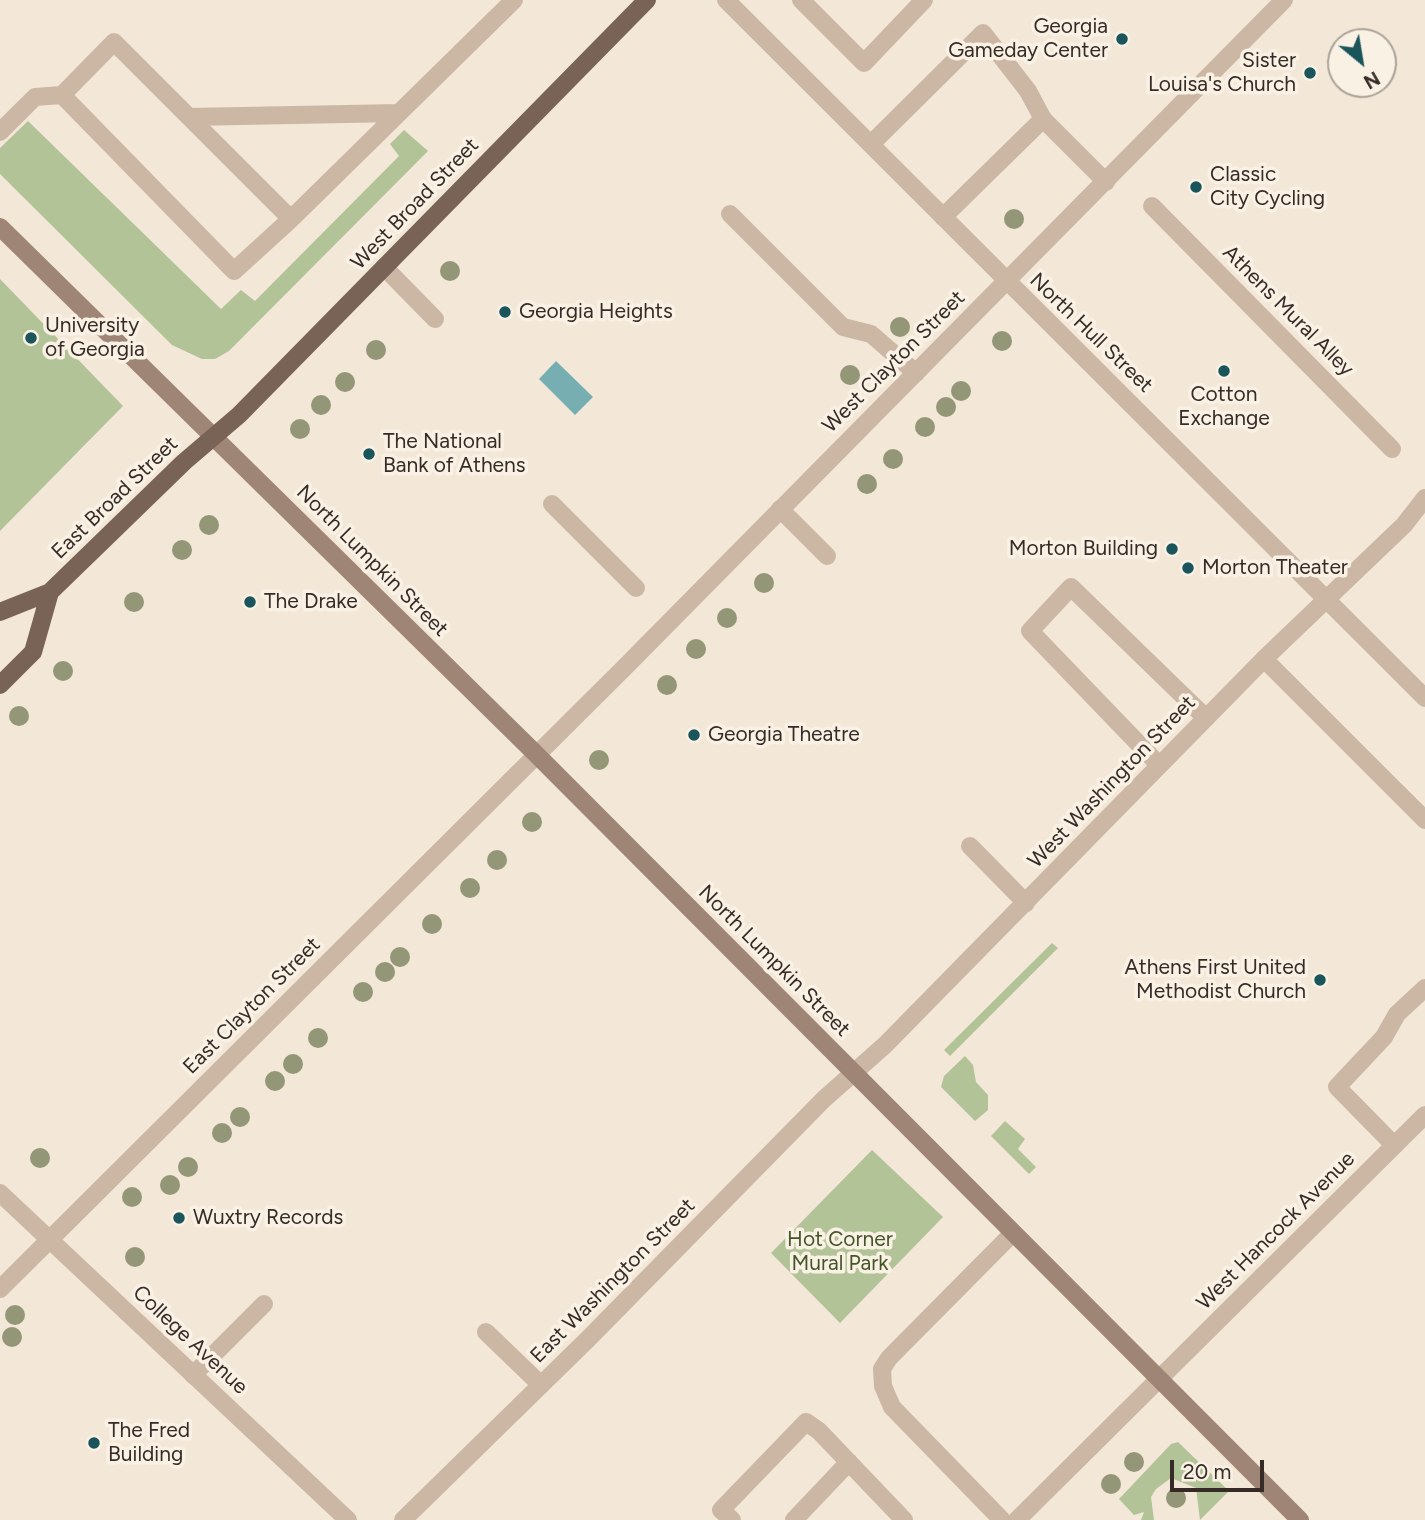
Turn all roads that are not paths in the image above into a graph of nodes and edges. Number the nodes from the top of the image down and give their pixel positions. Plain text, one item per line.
1 (514, 0) edge
2 (647, 0) edge
3 (726, 0) edge
4 (800, 0) edge
5 (924, 0) edge
6 (1284, 0) edge
7 (62, 95) junction
8 (398, 113) junction
9 (190, 117) junction
10 (1043, 119) junction
11 (0, 132) edge
12 (871, 144) junction
13 (1106, 182) junction
14 (1152, 206) dead end
15 (730, 214) dead end
16 (943, 217) junction
17 (291, 219) junction
18 (0, 227) edge
19 (384, 267) junction
20 (1005, 281) junction
21 (435, 319) dead end
22 (916, 373) junction
23 (213, 438) junction
24 (1392, 449) dead end
25 (1425, 498) edge
26 (552, 505) dead end
27 (780, 509) junction
28 (1425, 513) edge
29 (1404, 525) junction
30 (827, 556) dead end
31 (636, 588) dead end
32 (50, 592) junction
33 (1326, 598) junction
34 (0, 612) edge
35 (1264, 659) junction
36 (0, 685) edge
37 (1425, 698) edge
38 (1206, 718) junction
39 (536, 754) junction
40 (1159, 765) junction
41 (1425, 820) edge
42 (970, 846) dead end
43 (1026, 903) junction
44 (1425, 988) edge
45 (853, 1072) junction
46 (1423, 1123) edge
47 (1394, 1145) junction
48 (0, 1194) edge
49 (1013, 1233) junction
50 (50, 1240) junction
51 (0, 1289) edge
52 (264, 1304) dead end
53 (486, 1332) dead end
54 (193, 1375) junction
55 (1159, 1379) junction
56 (541, 1385) junction
57 (849, 1462) junction
58 (348, 1520) edge
59 (403, 1520) edge
60 (732, 1520) edge
61 (794, 1520) edge
62 (904, 1520) edge
63 (1002, 1520) edge
64 (1017, 1520) edge
65 (1300, 1520) edge

1 - 8 street
2 - 19 main road, West Broad Street
3 - 12 street, North Hull Street
4 - 5 street
6 - 13 street, West Clayton Street
7 - 9 street
7 - 11 street
7 - 17 street
8 - 9 street
8 - 17 street
9 - 17 street
10 - 12 street
10 - 13 street
10 - 16 street
12 - 16 street, North Hull Street
13 - 20 street, West Clayton Street
14 - 24 street, Athens Mural Alley
15 - 22 street
16 - 20 street, North Hull Street
18 - 23 main road, North Lumpkin Street
19 - 21 street
19 - 23 main road, West Broad Street
20 - 22 street, West Clayton Street
20 - 33 street, North Hull Street
22 - 27 street, West Clayton Street
23 - 32 main road, East Broad Street
23 - 39 main road, North Lumpkin Street
25 - 29 street, West Washington Street
26 - 31 street
27 - 30 street
27 - 39 street, West Clayton Street
28 - 29 street, West Washington Street
29 - 33 street, West Washington Street
32 - 34 main road, East Broad Street
32 - 36 main road, East Broad Street
33 - 35 street, West Washington Street
33 - 37 street, North Hull Street
35 - 38 street, West Washington Street
35 - 41 street
38 - 40 street, West Washington Street
38 - 40 street
39 - 45 main road, North Lumpkin Street
39 - 50 street, East Clayton Street
40 - 43 street, West Washington Street
42 - 43 street
43 - 45 street, West Washington Street
44 - 47 street
45 - 49 main road, North Lumpkin Street
45 - 56 street, East Washington Street
46 - 47 street, West Hancock Avenue
47 - 55 street, West Hancock Avenue
48 - 50 street, College Avenue
49 - 55 main road, North Lumpkin Street
49 - 63 street
50 - 51 street, East Clayton Street
50 - 54 street, College Avenue
52 - 54 street
53 - 56 street
54 - 58 street, College Avenue
55 - 64 street, West Hancock Avenue
55 - 65 main road, North Lumpkin Street
56 - 59 street, East Washington Street
57 - 60 street
57 - 61 street
57 - 62 street

